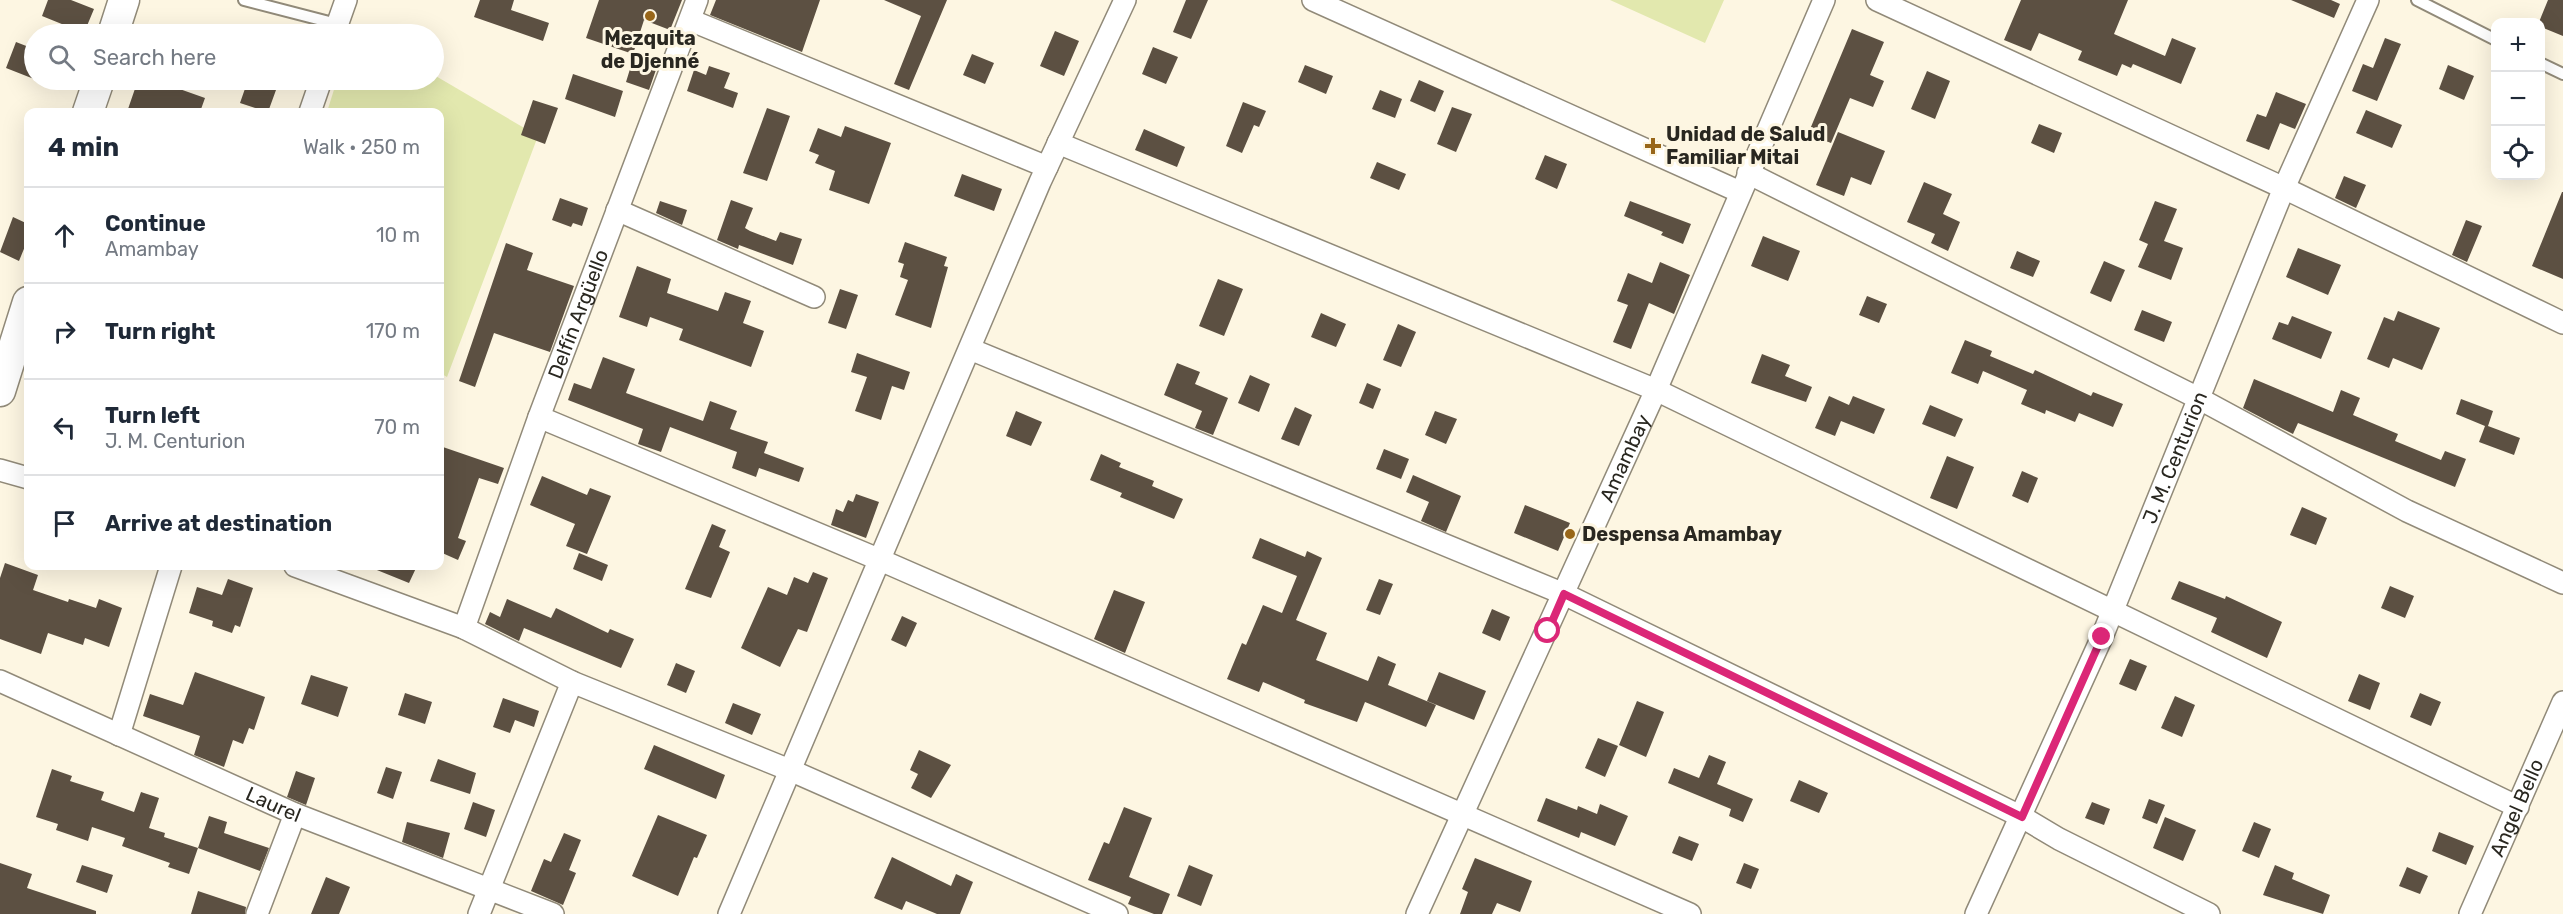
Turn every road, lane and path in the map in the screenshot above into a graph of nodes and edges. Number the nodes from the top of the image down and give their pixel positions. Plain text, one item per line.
1 (124, 0) edge
2 (244, 0) edge
3 (346, 0) edge
4 (697, 0) edge
5 (1125, 0) edge
6 (1313, 0) edge
7 (1824, 0) edge
8 (1877, 0) edge
9 (2368, 0) edge
10 (2417, 0) edge
11 (690, 20) junction
12 (116, 24) edge
13 (320, 24) edge
14 (338, 24) edge
15 (2491, 37) edge
16 (2545, 65) edge
17 (2563, 74) edge
18 (96, 90) edge
19 (318, 90) edge
20 (89, 108) edge
21 (311, 108) edge
22 (1058, 143) junction
23 (1047, 167) junction
24 (1744, 183) junction
25 (2284, 188) junction
26 (617, 210) junction
27 (814, 297) dead end
28 (24, 315) edge
29 (2563, 323) edge
30 (970, 349) junction
31 (1656, 390) junction
32 (0, 392) edge
33 (2198, 398) junction
34 (539, 417) junction
35 (0, 470) edge
36 (24, 477) edge
37 (878, 559) junction
38 (170, 570) edge
39 (306, 570) edge
40 (2563, 583) edge
41 (1564, 594) junction
42 (2112, 611) junction
43 (464, 628) junction
44 (0, 681) edge
45 (572, 681) junction
46 (2563, 702) edge
47 (119, 735) junction
48 (792, 771) junction
49 (2518, 807) junction
50 (295, 814) junction
51 (1463, 816) junction
52 (2022, 817) junction
53 (489, 888) junction
54 (257, 914) edge
55 (479, 914) edge
56 (553, 914) edge
57 (729, 914) edge
58 (1117, 914) edge
59 (1417, 914) edge
60 (1690, 914) edge
61 (1976, 914) edge
62 (2209, 914) edge
63 (2470, 914) edge

1 - 12 street
2 - 13 lane
3 - 14 street
4 - 11 street, Delfín Argüello
5 - 22 street
6 - 24 street
7 - 24 street, Amambay
8 - 25 street
9 - 25 street, J. M. Centurion
10 - 15 lane
11 - 23 street
11 - 26 street, Delfín Argüello
16 - 17 lane
18 - 20 street
19 - 21 street
22 - 23 street
22 - 31 street
23 - 30 street
24 - 31 street, Amambay
24 - 33 street
25 - 29 street
25 - 33 street, J. M. Centurion
26 - 27 street
26 - 34 street, Delfín Argüello
28 - 32 street
30 - 37 street
30 - 41 street
31 - 41 street, Amambay
31 - 42 street
33 - 40 street
33 - 42 street, J. M. Centurion
34 - 37 street
34 - 43 street, Delfín Argüello
35 - 36 street
37 - 48 street
37 - 51 street
38 - 47 street
39 - 43 street
41 - 51 street, Amambay
41 - 52 street
42 - 49 street
42 - 52 street, J. M. Centurion
43 - 45 street
44 - 47 street, Laurel
45 - 48 street
45 - 53 street
46 - 49 street, Angel Bello
47 - 50 street, Laurel
48 - 57 street
48 - 58 street
49 - 63 street, Angel Bello
50 - 53 street, Laurel
50 - 54 street
51 - 59 street, Amambay
51 - 60 street
52 - 61 street, J. M. Centurion
52 - 62 street
53 - 55 street
53 - 56 street, Laurel

